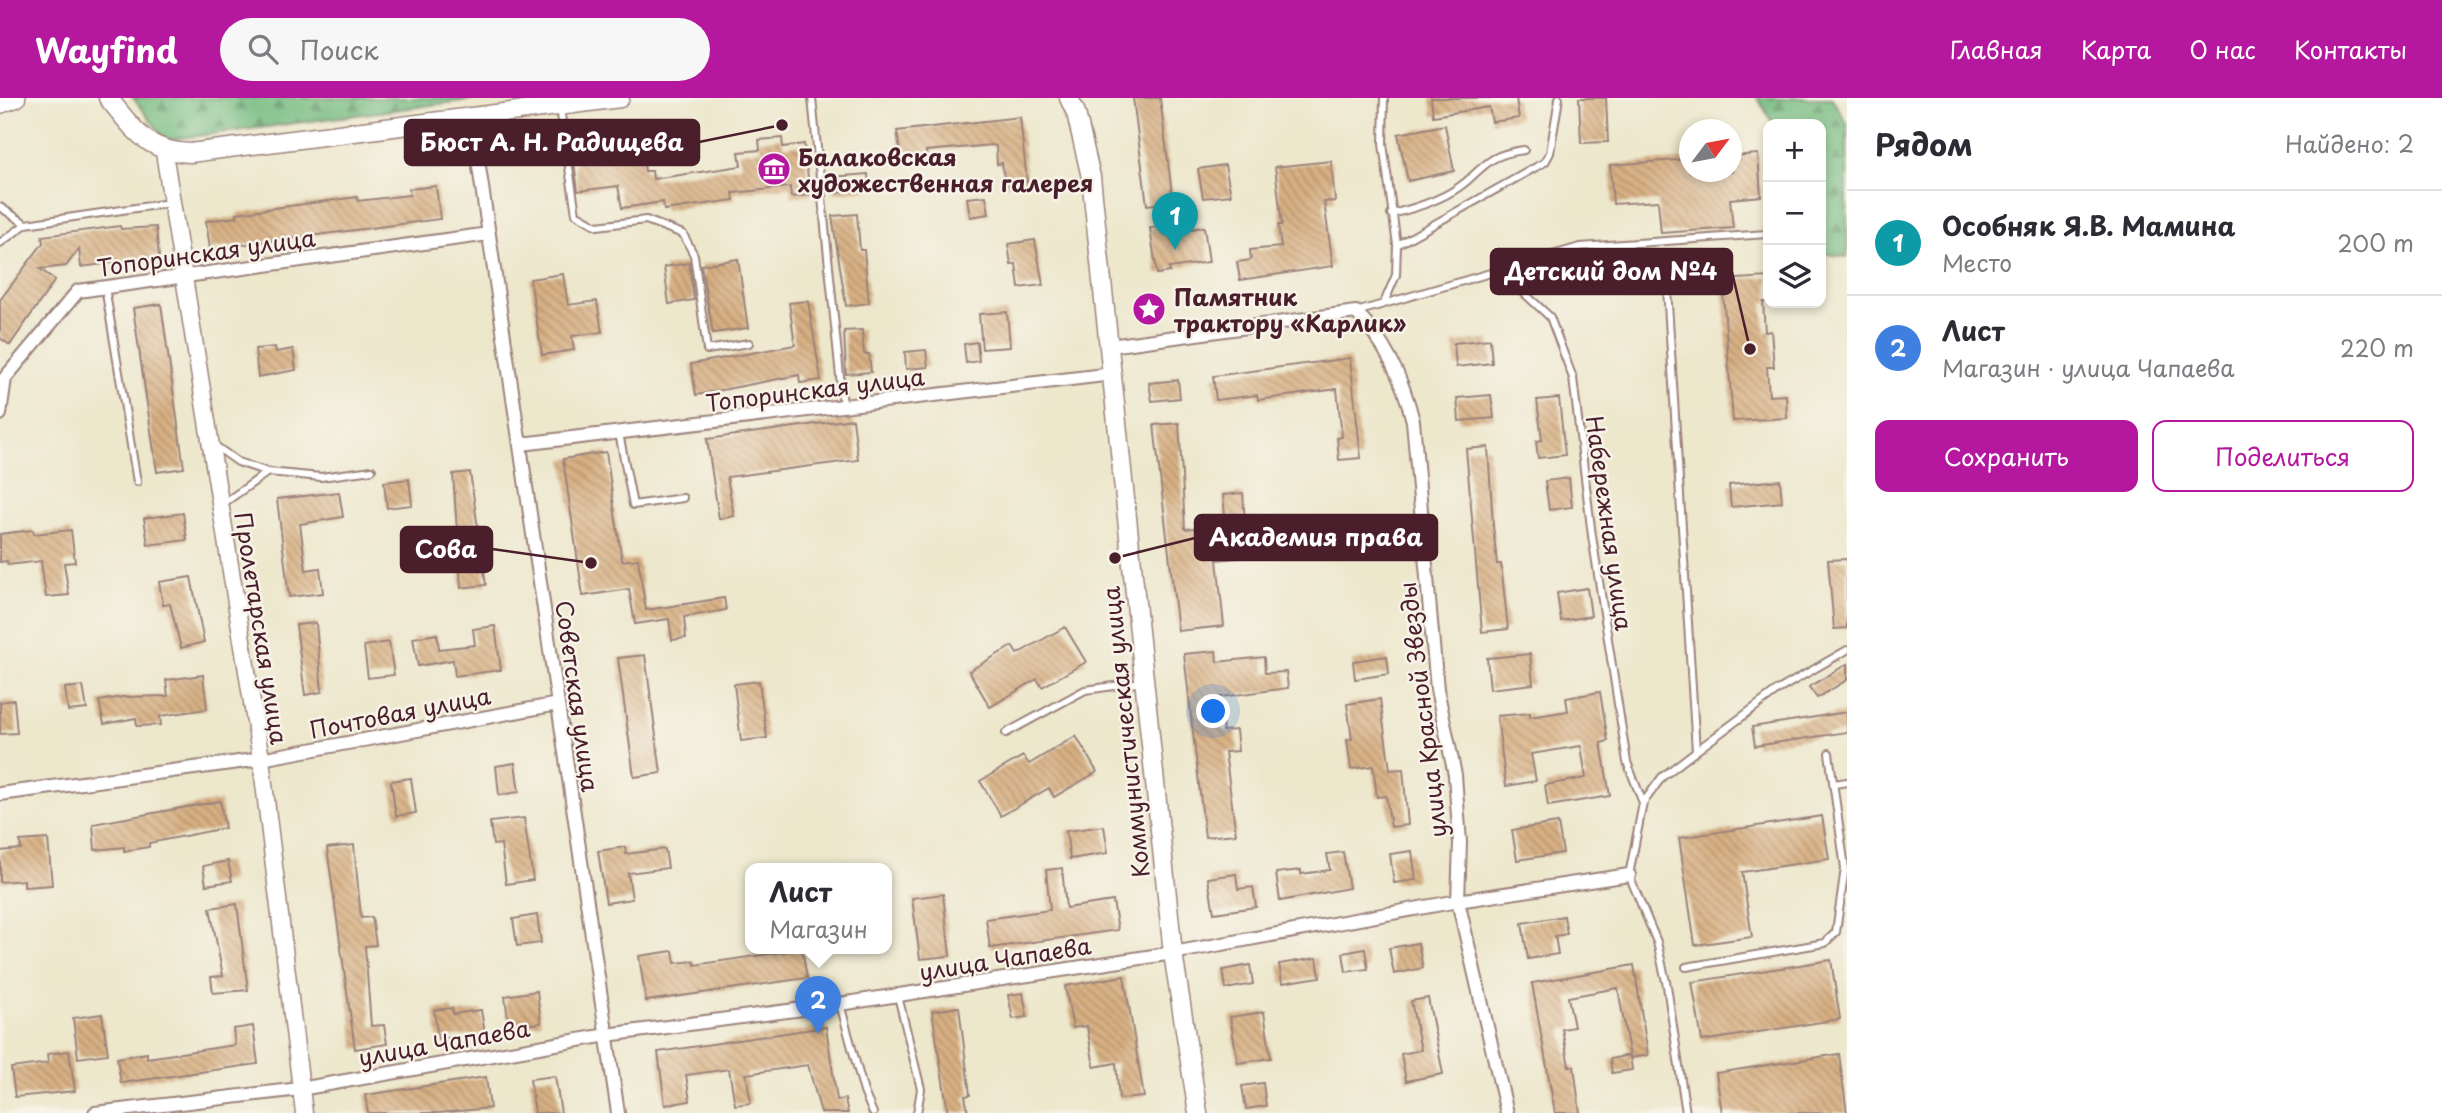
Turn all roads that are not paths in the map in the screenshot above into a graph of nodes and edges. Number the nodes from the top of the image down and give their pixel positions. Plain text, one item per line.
1 (16, 98) edge
2 (108, 98) edge
3 (620, 98) edge
4 (812, 98) edge
5 (1069, 98) edge
6 (1384, 98) edge
7 (1559, 98) edge
8 (0, 104) edge
9 (560, 107) junction
10 (472, 119) junction
11 (1524, 150) dead end
12 (164, 152) junction
13 (170, 203) junction
14 (0, 208) edge
15 (1391, 214) junction
16 (26, 224) junction
17 (489, 234) junction
18 (1763, 234) edge
19 (0, 243) edge
20 (1397, 245) junction
21 (1499, 271) junction
22 (1666, 271) dead end
23 (182, 276) junction
24 (105, 287) junction
25 (1384, 303) junction
26 (1356, 312) junction
27 (749, 343) dead end
28 (1110, 346) junction
29 (1113, 374) junction
30 (843, 408) junction
31 (0, 414) edge
32 (619, 433) junction
33 (209, 442) junction
34 (521, 444) junction
35 (372, 470) dead end
36 (268, 472) junction
37 (137, 482) dead end
38 (683, 498) dead end
39 (219, 506) junction
40 (1423, 528) junction
41 (1297, 552) dead end
42 (1847, 650) edge
43 (1145, 682) junction
44 (558, 704) junction
45 (1006, 733) dead end
46 (1696, 751) junction
47 (1829, 753) dead end
48 (261, 759) junction
49 (1847, 782) edge
50 (1834, 784) junction
51 (0, 794) edge
52 (1643, 803) junction
53 (1629, 875) junction
54 (1458, 901) junction
55 (1172, 953) junction
56 (1686, 967) dead end
57 (898, 995) junction
58 (841, 1004) junction
59 (607, 1035) junction
60 (300, 1089) junction
61 (95, 1113) edge
62 (304, 1113) edge
63 (618, 1113) edge
64 (873, 1113) edge
65 (917, 1113) edge
66 (1198, 1113) edge
67 (1507, 1113) edge
68 (1686, 1113) edge

1 - 8 main road
2 - 12 main road
3 - 9 main road
4 - 30 lane
5 - 28 main road, Коммунистическая улица
6 - 15 lane
7 - 20 lane
9 - 10 main road
9 - 27 lane
10 - 12 main road
10 - 17 street, Советская улица
11 - 15 lane
12 - 13 street, Пролетарская улица
13 - 16 lane
13 - 23 street, Пролетарская улица
14 - 16 lane
15 - 20 lane
16 - 19 lane
17 - 23 street, Топоринская улица
17 - 34 street, Советская улица
18 - 21 lane
20 - 25 lane
21 - 25 lane
21 - 52 lane, Набережная улица
22 - 46 lane
23 - 24 street, Топоринская улица
23 - 33 street, Пролетарская улица
24 - 31 street, Топоринская улица
24 - 37 lane
25 - 26 lane
26 - 28 street
26 - 40 street, улица Красной Звезды
28 - 29 main road, Коммунистическая улица
29 - 30 street, Топоринская улица
29 - 43 main road, Коммунистическая улица
30 - 32 street, Топоринская улица
32 - 34 street, Топоринская улица
32 - 38 lane
33 - 36 lane
33 - 39 street, Пролетарская улица
34 - 44 street, Советская улица
35 - 36 lane
36 - 39 lane
39 - 48 street, Пролетарская улица
40 - 41 lane
40 - 54 street, улица Красной Звезды
42 - 46 lane
43 - 45 lane
43 - 55 main road, Коммунистическая улица
44 - 48 street, Почтовая улица
44 - 59 street, Советская улица
46 - 52 lane
47 - 50 lane
48 - 51 street, Почтовая улица
48 - 60 street, Пролетарская улица
49 - 50 lane
50 - 56 lane
52 - 53 lane
53 - 54 street, улица Чапаева
53 - 68 lane
54 - 55 street, улица Чапаева
54 - 67 street, улица Красной Звезды
55 - 57 street, улица Чапаева
55 - 66 main road, Коммунистическая улица
57 - 58 street, улица Чапаева
57 - 65 lane
58 - 59 street, улица Чапаева
58 - 64 lane
59 - 60 street, улица Чапаева
59 - 63 street, Советская улица
60 - 61 street, улица Чапаева
60 - 62 street, Пролетарская улица

